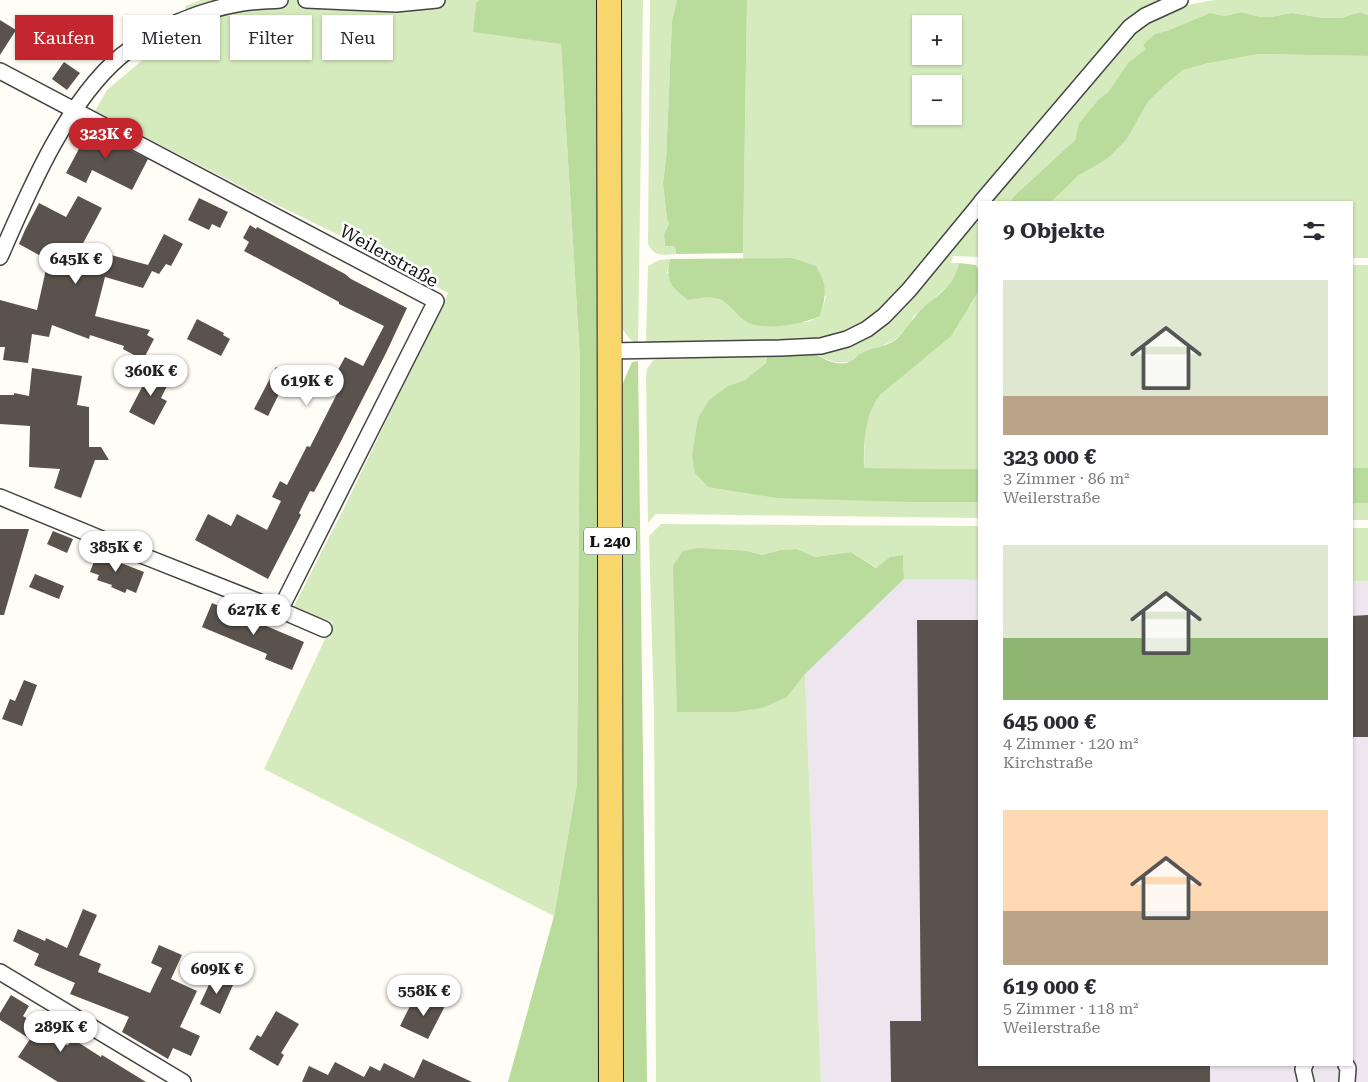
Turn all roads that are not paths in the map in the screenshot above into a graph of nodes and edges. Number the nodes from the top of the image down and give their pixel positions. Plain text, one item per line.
1 (280, 0) edge
2 (306, 0) edge
3 (437, 0) edge
4 (609, 0) edge
5 (1180, 0) edge
6 (0, 71) edge
7 (75, 110) junction
8 (983, 201) edge
9 (978, 206) edge
10 (0, 258) edge
11 (609, 351) junction
12 (0, 497) edge
13 (280, 610) junction
14 (324, 629) dead end
15 (0, 972) edge
16 (1304, 1066) edge
17 (1347, 1066) edge
18 (183, 1082) edge
19 (611, 1082) edge
20 (1306, 1082) edge
21 (1346, 1082) edge

1 - 7 street
2 - 3 street
4 - 11 main road, L 240
5 - 8 street
6 - 7 street
7 - 10 street
7 - 13 street, Weilerstraße
9 - 11 street
11 - 19 main road, L 240
12 - 13 street
13 - 14 street
15 - 18 street
16 - 20 street
17 - 21 street

